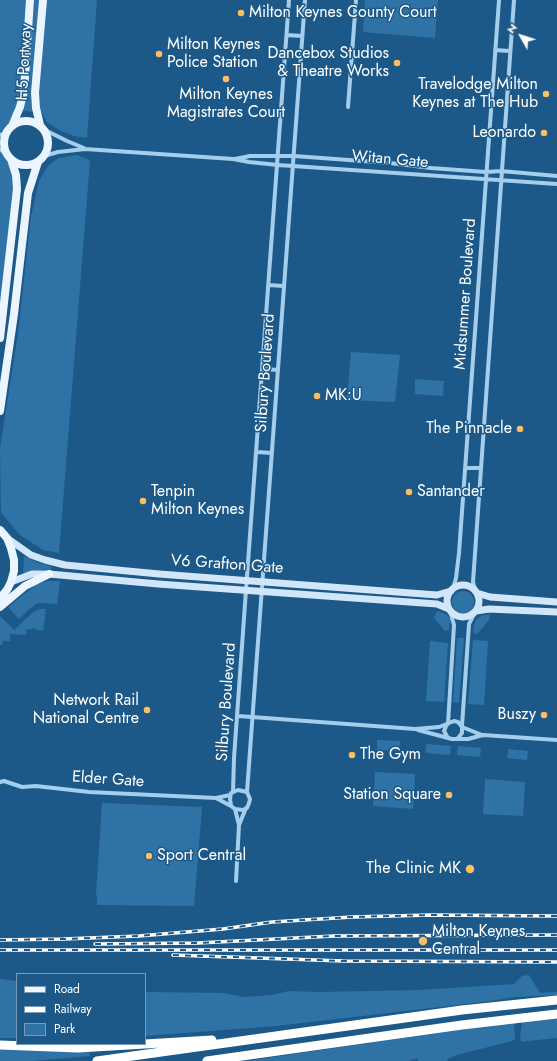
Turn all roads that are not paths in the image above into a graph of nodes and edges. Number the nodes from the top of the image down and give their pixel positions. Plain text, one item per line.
1 (30, 0) edge
2 (43, 0) edge
3 (289, 0) edge
4 (305, 0) edge
5 (356, 0) edge
6 (499, 0) edge
7 (514, 0) edge
8 (287, 36) junction
9 (302, 36) junction
10 (495, 50) junction
11 (510, 51) junction
12 (348, 107) dead end
13 (12, 126) junction
14 (42, 127) junction
15 (3, 134) edge
16 (85, 149) junction
17 (3, 151) edge
18 (278, 156) junction
19 (294, 156) junction
20 (11, 159) junction
21 (41, 159) junction
22 (233, 159) junction
23 (278, 165) junction
24 (293, 165) junction
25 (501, 171) junction
26 (486, 172) junction
27 (557, 176) edge
28 (486, 180) junction
29 (500, 180) junction
30 (557, 184) edge
31 (268, 285) junction
32 (284, 286) junction
33 (0, 338) edge
34 (263, 369) junction
35 (278, 370) junction
36 (0, 411) edge
37 (257, 452) junction
38 (272, 453) junction
39 (465, 468) junction
40 (481, 468) junction
41 (4, 534) edge
42 (49, 574) junction
43 (247, 580) junction
44 (263, 581) junction
45 (11, 582) junction
46 (246, 590) junction
47 (452, 590) junction
48 (262, 591) junction
49 (476, 592) junction
50 (4, 597) edge
51 (557, 602) edge
52 (0, 607) edge
53 (450, 610) junction
54 (475, 612) junction
55 (557, 612) edge
56 (238, 716) junction
57 (253, 716) junction
58 (447, 724) junction
59 (462, 727) junction
60 (415, 729) junction
61 (483, 735) junction
62 (458, 738) junction
63 (450, 739) junction
64 (557, 740) edge
65 (0, 782) edge
66 (247, 792) junction
67 (232, 793) junction
68 (216, 798) junction
69 (233, 807) junction
70 (247, 808) junction
71 (239, 825) junction
72 (236, 881) dead end
73 (557, 1000) edge
74 (557, 1014) edge
75 (294, 1033) junction
76 (0, 1045) edge
77 (140, 1045) edge
78 (146, 1045) edge
79 (217, 1060) edge
80 (97, 1061) edge
81 (207, 1061) edge

1 - 13 main road, H5 Portway
2 - 14 main road, H5 Portway
3 - 8 street
4 - 9 street
5 - 12 street
6 - 10 street, Midsummer Boulevard
7 - 11 street
8 - 9 street
8 - 18 street
9 - 19 street
10 - 11 street
10 - 26 street, Midsummer Boulevard
11 - 25 street
13 - 14 main road
13 - 15 main road
14 - 16 street
14 - 21 main road
15 - 17 main road
16 - 21 street
16 - 22 street
17 - 20 main road
18 - 19 street, Witan Gate
18 - 22 street
18 - 23 street, Silbury Boulevard
19 - 24 street, Silbury Boulevard
19 - 26 street, Witan Gate
20 - 21 main road
20 - 33 main road
21 - 36 main road
22 - 23 street
23 - 24 street, Witan Gate
23 - 31 street, Silbury Boulevard
24 - 28 street, Witan Gate
24 - 32 street, Silbury Boulevard
25 - 26 street, Witan Gate
25 - 27 street
25 - 29 street, Midsummer Boulevard
26 - 28 street, Midsummer Boulevard
28 - 29 street, Witan Gate
28 - 39 street, Midsummer Boulevard
29 - 30 street
29 - 40 street, Midsummer Boulevard
31 - 32 street
31 - 34 street, Silbury Boulevard
32 - 35 street, Silbury Boulevard
34 - 35 street
34 - 37 street, Silbury Boulevard
35 - 38 street, Silbury Boulevard
37 - 38 street
37 - 43 street, Silbury Boulevard
38 - 44 street, Silbury Boulevard
39 - 40 street
39 - 47 street, Midsummer Boulevard
40 - 49 street, Midsummer Boulevard
41 - 43 street, V6 Grafton Gate
41 - 45 main road
42 - 45 street, V6 Grafton Gate
42 - 46 street, V6 Grafton Gate
42 - 50 main road
43 - 44 street, V6 Grafton Gate
43 - 46 street, Silbury Boulevard
44 - 47 street, V6 Grafton Gate
44 - 48 street, Silbury Boulevard
45 - 50 main road
46 - 48 street, V6 Grafton Gate
46 - 56 street, Silbury Boulevard
47 - 49 street
47 - 53 street
48 - 53 street, V6 Grafton Gate
48 - 57 street, Silbury Boulevard
49 - 51 street
49 - 54 street
50 - 52 main road
53 - 54 street
53 - 58 street
54 - 55 street
54 - 59 street
56 - 57 street
56 - 67 street, Silbury Boulevard
57 - 60 street
57 - 66 street, Silbury Boulevard
58 - 59 street
58 - 60 street
58 - 63 street
59 - 61 street
59 - 62 street
60 - 63 street
61 - 62 street
61 - 64 street
62 - 63 street
65 - 68 street, Elder Gate
66 - 67 street
66 - 70 street
67 - 68 street, Elder Gate
67 - 69 street
68 - 69 street, Elder Gate
69 - 70 street
69 - 71 street
70 - 71 street
71 - 72 street
73 - 75 highway
74 - 79 highway
75 - 78 highway
75 - 80 highway
76 - 77 highway
79 - 81 highway

